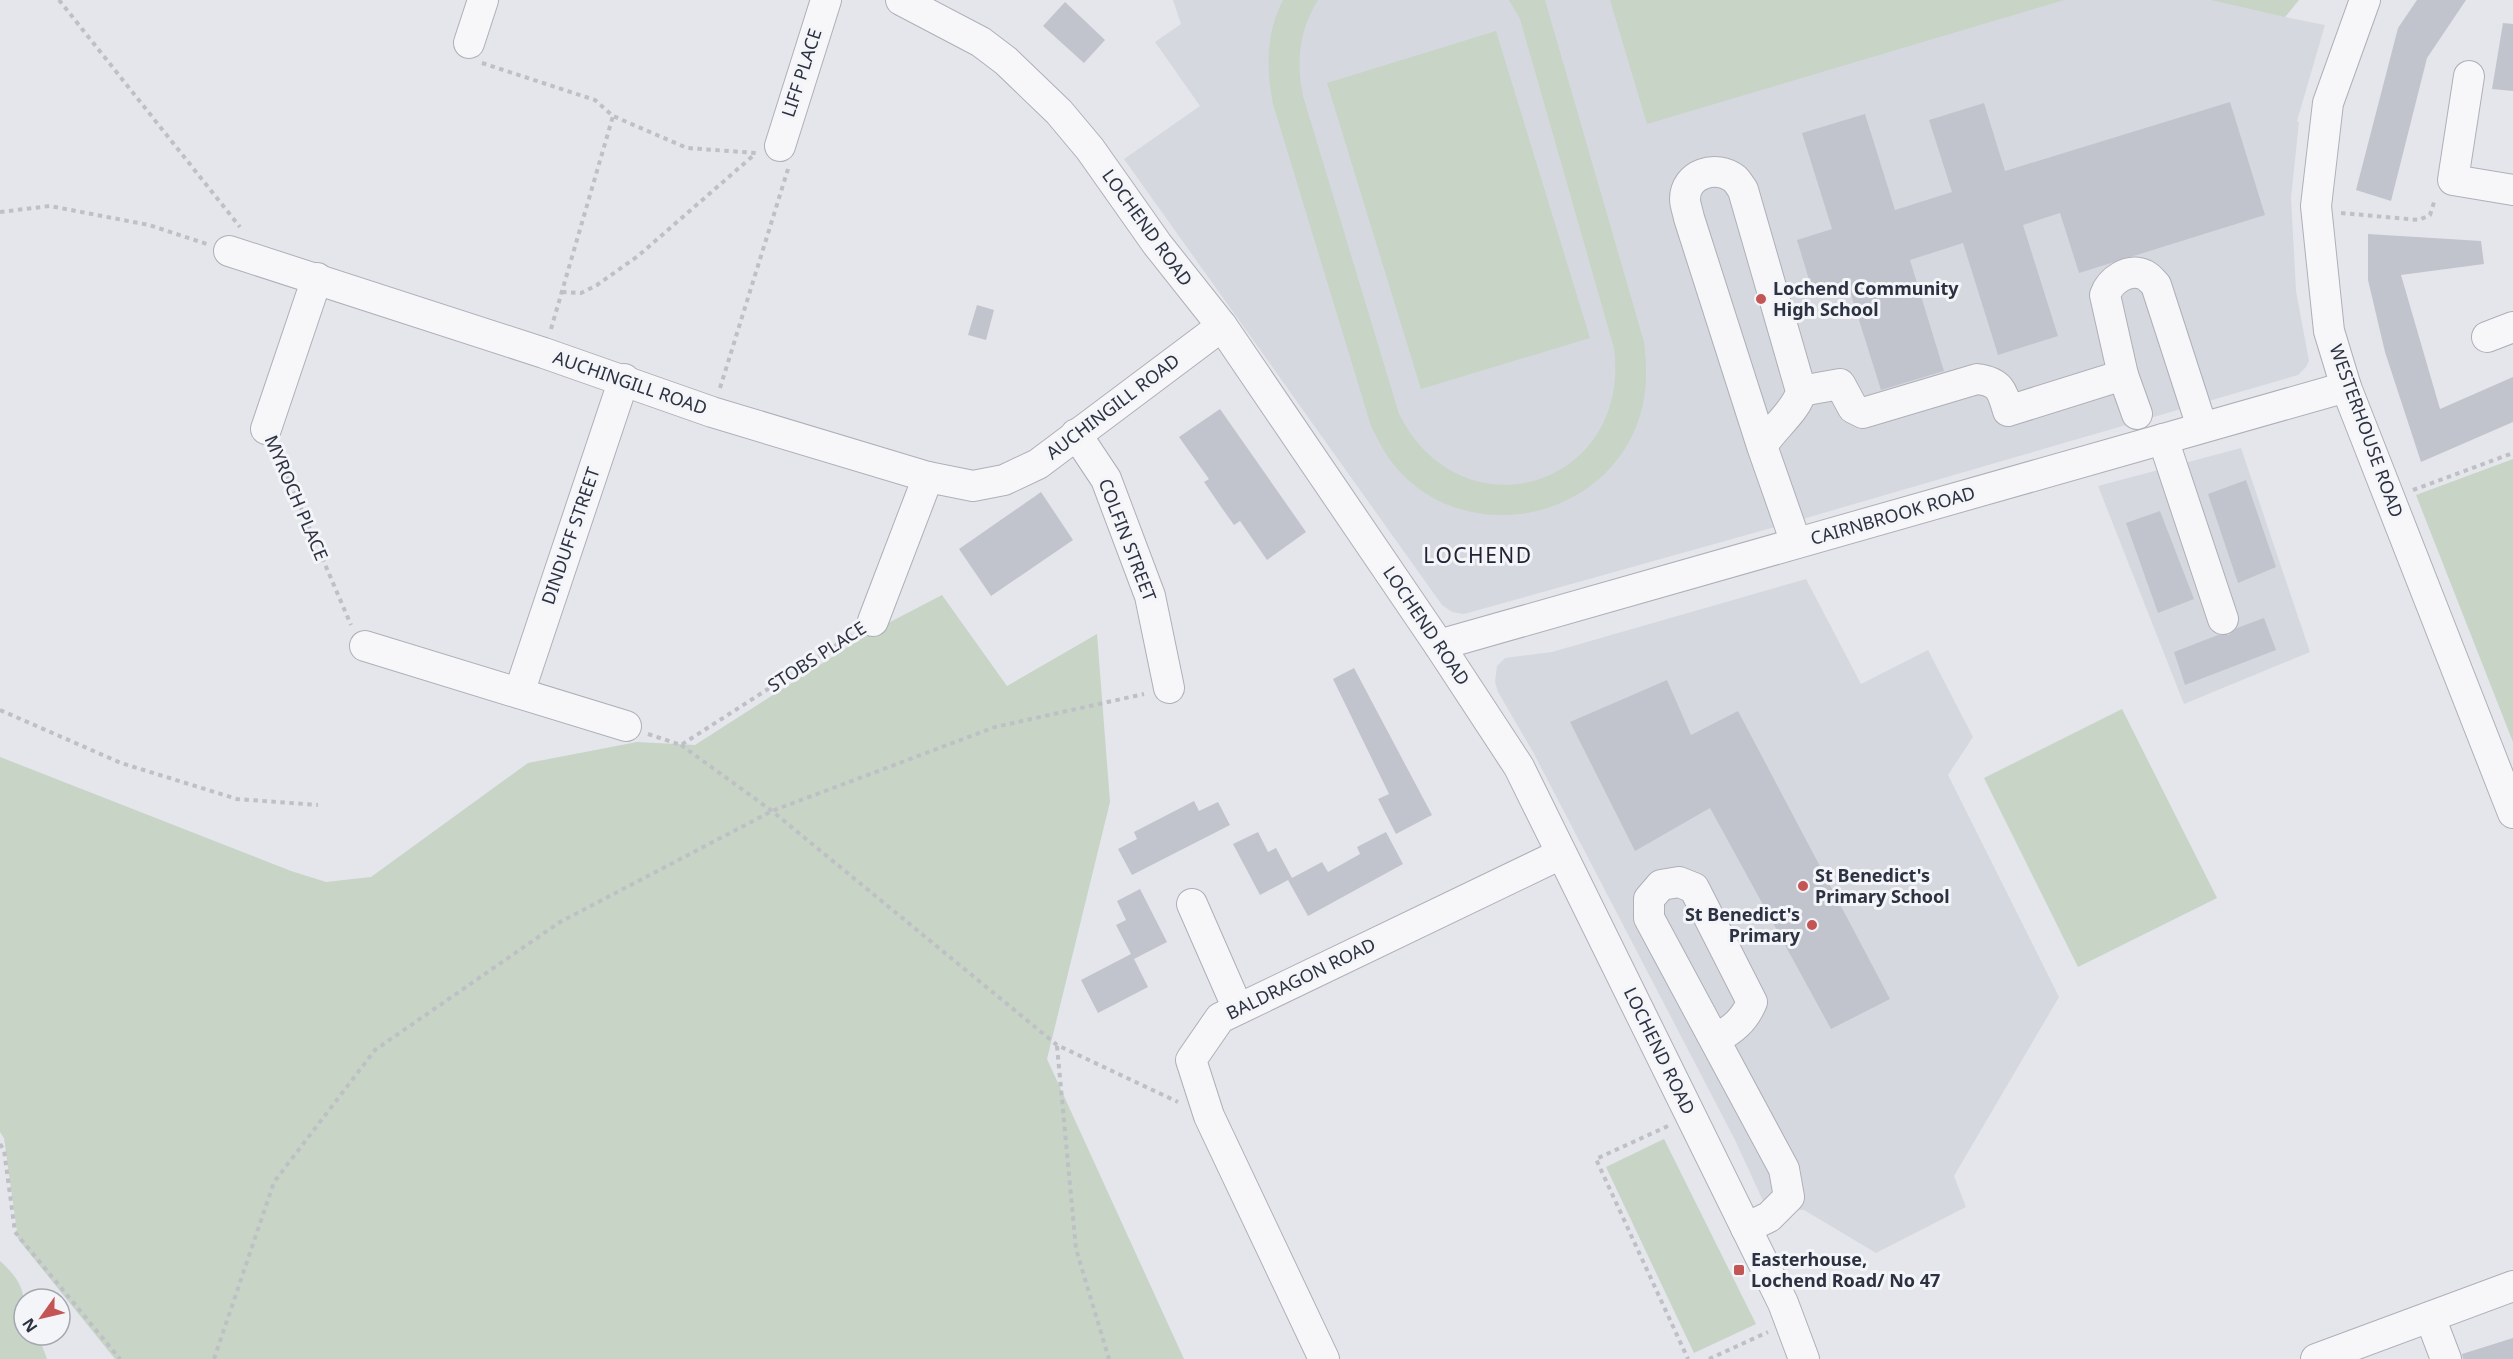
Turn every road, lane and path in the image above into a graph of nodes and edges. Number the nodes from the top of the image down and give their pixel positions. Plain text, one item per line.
1 (59, 0) edge
2 (483, 0) edge
3 (826, 0) edge
4 (901, 0) edge
5 (2365, 0) edge
6 (935, 7) edge
7 (469, 43) joint
8 (2469, 76) dead end
9 (613, 116) junction
10 (767, 150) junction
11 (2453, 180) junction
12 (2513, 190) edge
13 (0, 212) edge
14 (2317, 212) junction
15 (229, 251) joint
16 (268, 263) junction
17 (317, 278) junction
18 (562, 292) junction
19 (1222, 327) junction
20 (544, 353) junction
21 (2123, 375) junction
22 (624, 379) junction
23 (2346, 387) junction
24 (1801, 391) junction
25 (712, 412) junction
26 (2137, 414) dead end
27 (2202, 427) junction
28 (266, 429) joint
29 (1076, 434) junction
30 (2163, 439) junction
31 (1762, 446) junction
32 (2513, 453) edge
33 (938, 480) junction
34 (2390, 499) junction
35 (1796, 543) junction
36 (2223, 619) dead end
37 (873, 621) joint
38 (1439, 645) junction
39 (365, 646) joint
40 (1169, 688) joint
41 (519, 693) junction
42 (0, 710) edge
43 (626, 726) joint
44 (681, 745) junction
45 (318, 805) dead end
46 (771, 811) junction
47 (2513, 813) edge
48 (1561, 854) junction
49 (1192, 904) dead end
50 (1238, 1009) junction
51 (1715, 1040) junction
52 (1057, 1045) junction
53 (1209, 1116) junction
54 (1690, 1116) junction
55 (0, 1144) edge
56 (1746, 1228) junction
57 (2513, 1286) edge
58 (2430, 1317) junction
59 (1790, 1322) junction
60 (120, 1359) edge
61 (214, 1359) edge
62 (1109, 1359) edge
63 (1324, 1359) edge
64 (1688, 1359) edge
65 (1708, 1359) edge
66 (1804, 1359) edge
67 (2316, 1359) edge
68 (2446, 1359) edge

1 - 16 path
2 - 7 street
3 - 10 street, LIFF PLACE
4 - 6 street, LOCHEND ROAD
5 - 14 street, WESTERHOUSE ROAD
6 - 19 street, LOCHEND ROAD
7 - 9 path
8 - 11 street
9 - 10 path
9 - 18 path
10 - 18 path
10 - 25 path
11 - 12 street
11 - 14 path
13 - 15 path
14 - 23 street, WESTERHOUSE ROAD
15 - 16 street, AUCHINGILL ROAD
16 - 17 street, AUCHINGILL ROAD
17 - 20 street, AUCHINGILL ROAD
17 - 28 street, MYROCH PLACE
18 - 20 path
19 - 29 street, AUCHINGILL ROAD
19 - 38 street, LOCHEND ROAD
20 - 22 street, AUCHINGILL ROAD
21 - 24 street
21 - 26 street
21 - 27 street
22 - 25 street, AUCHINGILL ROAD
22 - 41 street, DINDUFF STREET
23 - 27 street, CAIRNBROOK ROAD
23 - 34 street, WESTERHOUSE ROAD
24 - 31 street
24 - 31 street
25 - 33 street, AUCHINGILL ROAD
27 - 30 street, CAIRNBROOK ROAD
28 - 39 path, MYROCH PLACE
29 - 33 street, AUCHINGILL ROAD
29 - 40 street, COLFIN STREET
30 - 35 street, CAIRNBROOK ROAD
30 - 36 street
31 - 35 street
32 - 34 path
33 - 37 street, STOBS PLACE
34 - 47 street, WESTERHOUSE ROAD
35 - 38 street, CAIRNBROOK ROAD
37 - 44 path, STOBS PLACE
38 - 48 street, LOCHEND ROAD
39 - 41 street
40 - 46 path
41 - 43 street
42 - 45 path
43 - 44 path
44 - 46 path
46 - 52 path
46 - 61 path
48 - 50 street, BALDRAGON ROAD
48 - 54 street, LOCHEND ROAD
49 - 50 street
50 - 53 street, BALDRAGON ROAD
51 - 51 street
51 - 56 street
52 - 53 path
52 - 62 path
53 - 63 street, BALDRAGON ROAD
54 - 56 street, LOCHEND ROAD
54 - 64 path
55 - 60 path
56 - 59 street, LOCHEND ROAD
57 - 58 street
58 - 67 street
58 - 68 street
59 - 65 path
59 - 66 street, LOCHEND ROAD

